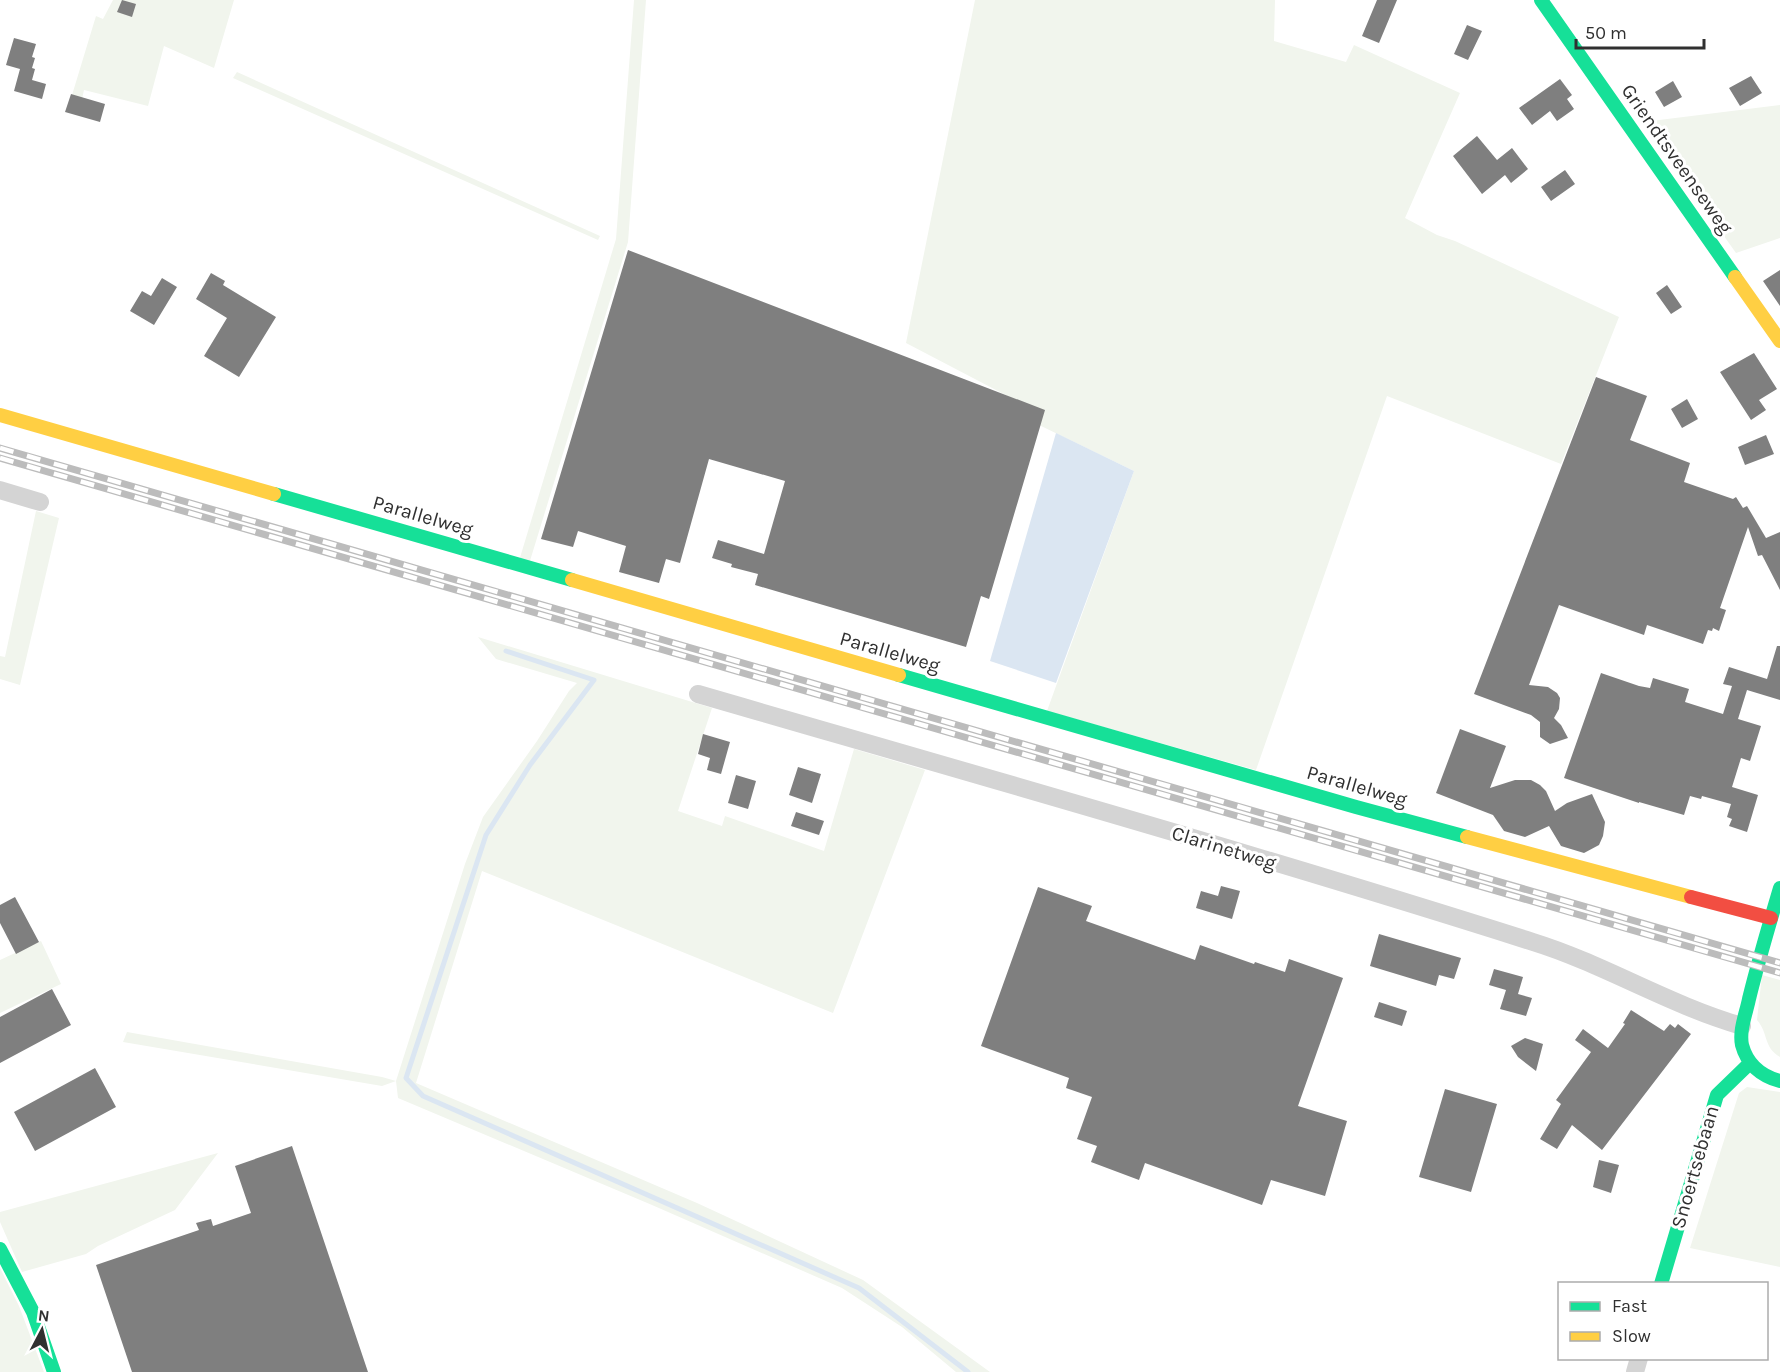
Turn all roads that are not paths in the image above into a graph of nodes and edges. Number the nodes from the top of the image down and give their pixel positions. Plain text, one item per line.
1 (1541, 0) edge
2 (1775, 324) edge
3 (1780, 341) edge
4 (0, 415) edge
5 (0, 490) edge
6 (40, 501) dead end
7 (698, 694) dead end
8 (1780, 888) edge
9 (1771, 918) junction
10 (1742, 1026) junction
11 (1750, 1063) junction
12 (1780, 1081) edge
13 (0, 1249) edge
14 (1662, 1282) edge
15 (54, 1372) edge

1 - 2 street, Griendtsveenseweg
2 - 3 street, Griendtsveenseweg
4 - 9 street, Parallelweg
5 - 6 street
7 - 10 street, Clarinetweg
8 - 9 street
9 - 10 street
10 - 11 street
11 - 12 street
11 - 14 street, Snoertsebaan
13 - 15 street

